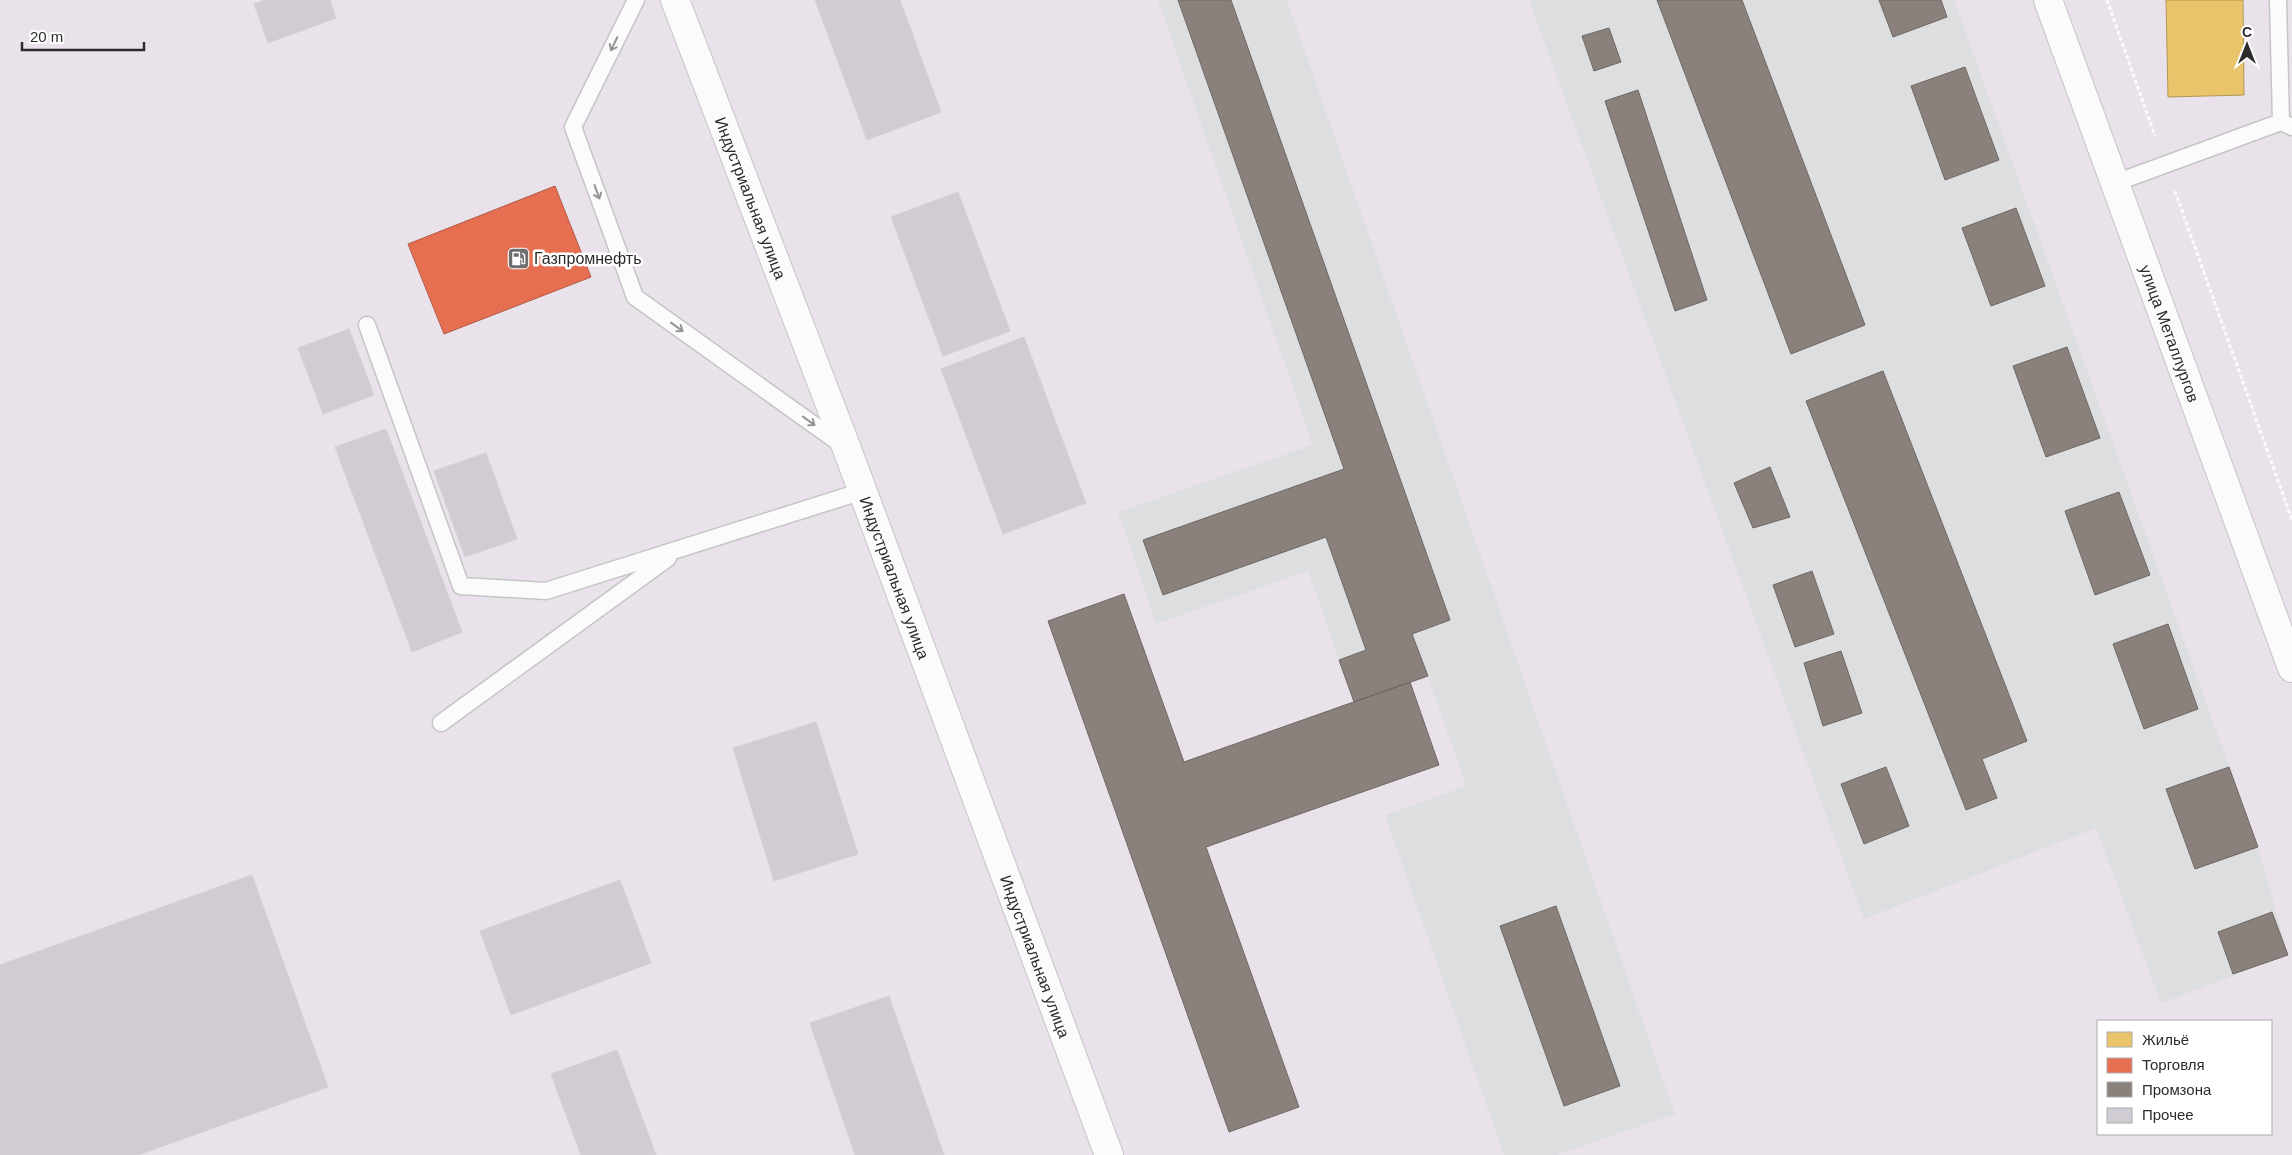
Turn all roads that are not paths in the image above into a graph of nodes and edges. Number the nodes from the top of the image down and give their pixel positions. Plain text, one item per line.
1 (636, 0) edge
2 (675, 0) edge
3 (2048, 0) edge
4 (2278, 0) edge
5 (2286, 125) edge
6 (2115, 183) junction
7 (367, 326) dead end
8 (847, 449) junction
9 (863, 491) junction
10 (680, 550) junction
11 (2290, 654) edge
12 (441, 724) dead end
13 (1110, 1155) edge

1 -> 8 lane
2 - 8 street, Индустриальная улица
3 - 6 street, улица Металлургов
4 - 5 lane
5 - 6 lane
6 - 11 street, улица Металлургов
7 - 10 lane
8 - 9 street, Индустриальная улица
9 - 10 lane
9 - 13 street, Индустриальная улица
10 - 12 lane

